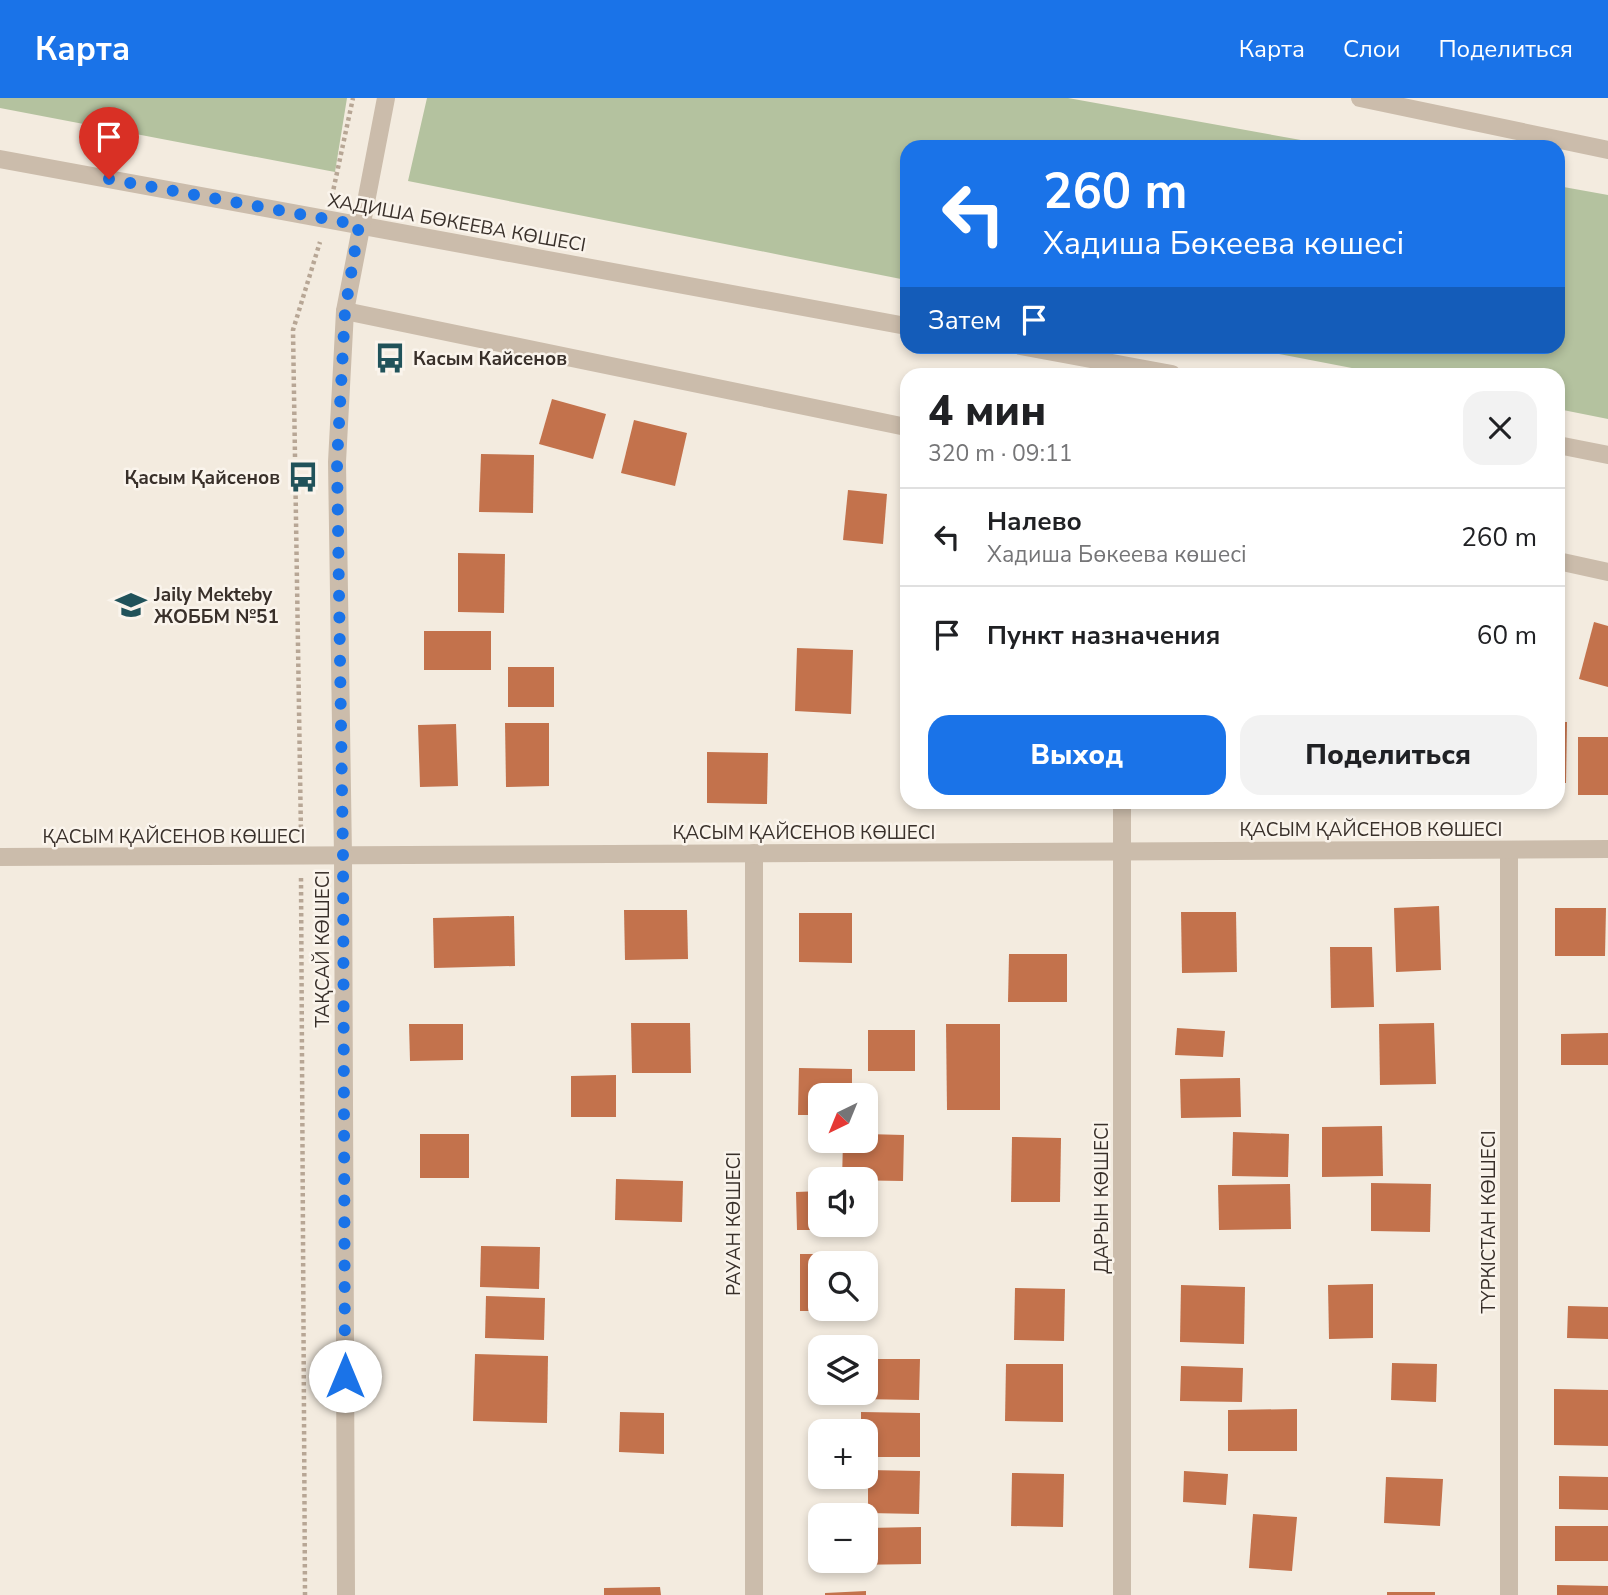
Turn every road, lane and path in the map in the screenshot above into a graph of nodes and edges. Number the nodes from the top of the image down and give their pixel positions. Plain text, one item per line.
1 (386, 98) edge
2 (1360, 98) edge
3 (1434, 106) edge
4 (1608, 150) edge
5 (0, 159) edge
6 (359, 225) junction
7 (345, 311) junction
8 (900, 325) edge
9 (1063, 354) edge
10 (1139, 368) edge
11 (900, 426) edge
12 (1565, 447) edge
13 (1608, 455) edge
14 (1565, 563) edge
15 (1608, 572) edge
16 (1122, 809) edge
17 (1608, 849) edge
18 (1509, 850) junction
19 (1122, 851) junction
20 (754, 853) junction
21 (343, 856) junction
22 (0, 857) edge
23 (346, 1595) edge
24 (754, 1595) edge
25 (1122, 1595) edge
26 (1509, 1595) edge

1 - 6 street, ТАҚСАЙ КӨШЕСІ
2 - 3 street
3 - 4 street
5 - 6 street, ХАДИША БӨКЕЕВА КӨШЕСІ
6 - 7 street, ТАҚСАЙ КӨШЕСІ
6 - 8 street, ХАДИША БӨКЕЕВА КӨШЕСІ
7 - 11 street
7 - 21 street, ТАҚСАЙ КӨШЕСІ
9 - 10 street
12 - 13 street
14 - 15 street
16 - 19 street, ДАРЫН КӨШЕСІ
17 - 18 street, ҚАСЫМ ҚАЙСЕНОВ КӨШЕСІ
18 - 19 street, ҚАСЫМ ҚАЙСЕНОВ КӨШЕСІ
18 - 26 street, ТҮРКІСТАН КӨШЕСІ
19 - 20 street, ҚАСЫМ ҚАЙСЕНОВ КӨШЕСІ
19 - 25 street, ДАРЫН КӨШЕСІ
20 - 21 street, ҚАСЫМ ҚАЙСЕНОВ КӨШЕСІ
20 - 24 street, РАУАН КӨШЕСІ
21 - 22 street, ҚАСЫМ ҚАЙСЕНОВ КӨШЕСІ
21 - 23 street, ТАҚСАЙ КӨШЕСІ

